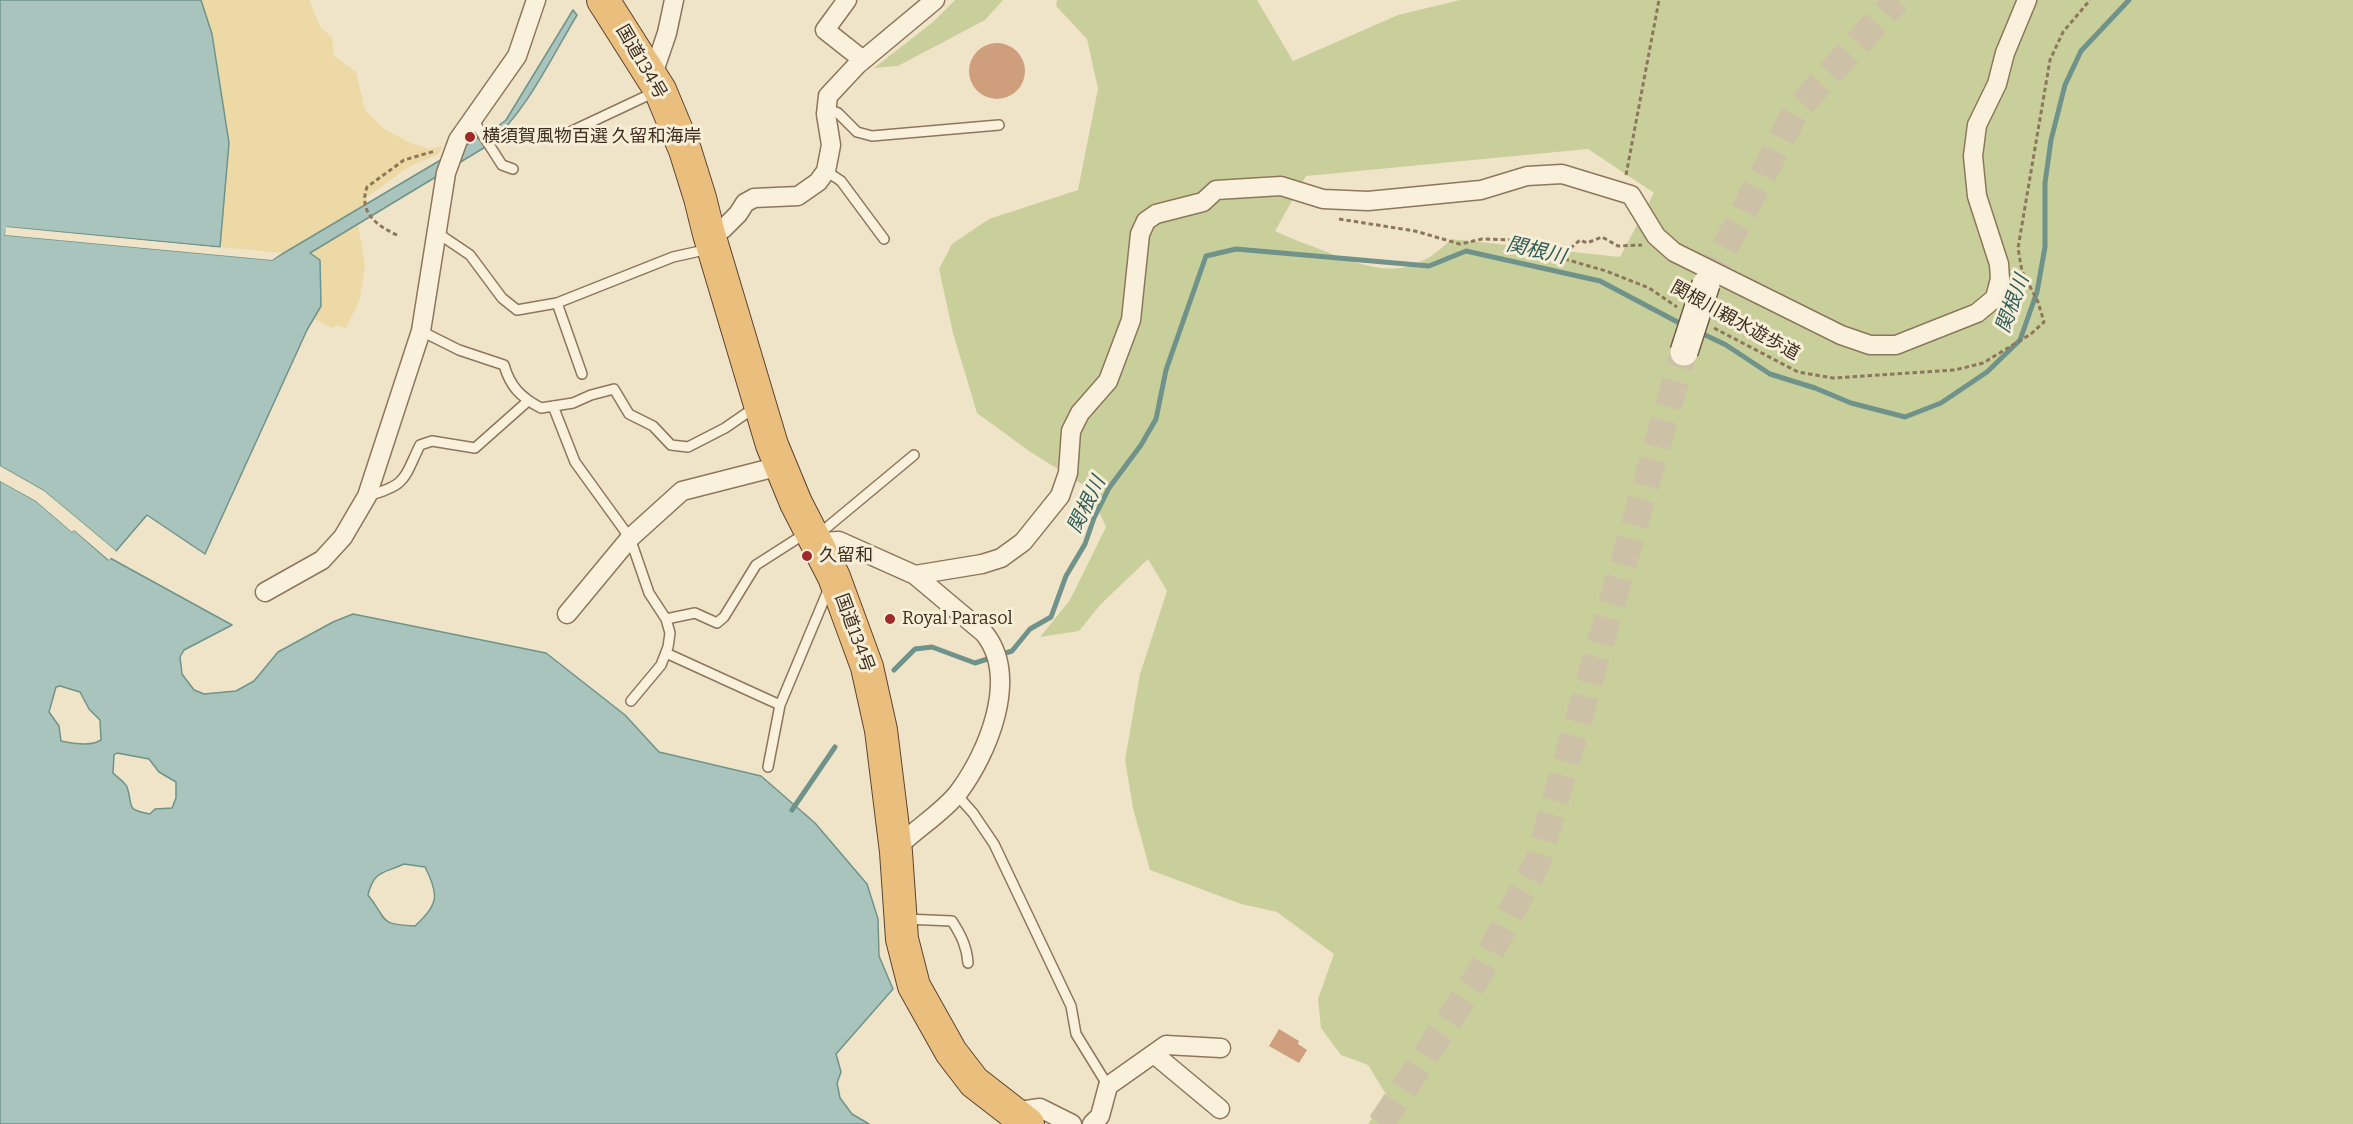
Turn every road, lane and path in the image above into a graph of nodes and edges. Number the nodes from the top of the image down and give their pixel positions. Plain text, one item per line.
1 (536, 0) edge
2 (603, 0) edge
3 (674, 0) edge
4 (848, 0) edge
5 (935, 0) edge
6 (1659, 0) edge
7 (2027, 0) edge
8 (2090, 0) edge
9 (863, 60) junction
10 (656, 84) junction
11 (826, 109) junction
12 (999, 125) dead end
13 (477, 126) junction
14 (572, 131) dead end
15 (455, 148) junction
16 (513, 169) dead end
17 (826, 171) junction
18 (1623, 192) junction
19 (1641, 210) junction
20 (1338, 219) dead end
21 (436, 232) junction
22 (397, 235) dead end
23 (884, 239) dead end
24 (711, 241) junction
25 (1559, 258) junction
26 (1706, 284) tunnel mouth
27 (557, 303) junction
28 (1683, 310) dead end
29 (1704, 322) dead end
30 (421, 331) junction
31 (1684, 352) tunnel mouth
32 (582, 374) dead end
33 (528, 401) junction
34 (759, 405) junction
35 (553, 406) junction
36 (914, 455) dead end
37 (780, 466) junction
38 (367, 495) junction
39 (814, 537) junction
40 (630, 538) junction
41 (915, 574) junction
42 (834, 577) junction
43 (265, 592) dead end
44 (567, 614) dead end
45 (666, 619) junction
46 (666, 653) junction
47 (631, 701) dead end
48 (780, 705) junction
49 (768, 767) dead end
50 (957, 795) junction
51 (896, 852) junction
52 (900, 918) junction
53 (968, 963) dead end
54 (1221, 1048) dead end
55 (1154, 1054) junction
56 (1108, 1086) junction
57 (1220, 1109) dead end
58 (1020, 1118) edge
59 (1072, 1124) edge
60 (1092, 1124) edge

1 - 13 street
2 - 10 highway, 国道134号
3 - 10 street
4 - 9 street
5 - 9 street
6 - 18 path
7 - 19 street
8 - 29 path, 関根川親水遊歩道
9 - 11 street
10 - 14 lane
10 - 24 highway, 国道134号
11 - 12 lane
11 - 17 street
13 - 15 street
13 - 16 lane
15 - 21 street
15 - 22 path
17 - 23 lane
17 - 24 street
18 - 19 street
18 - 41 street
19 - 25 path
20 - 25 path, 関根川親水遊歩道
21 - 27 lane
21 - 30 street
24 - 27 lane
24 - 34 highway, 国道134号
25 - 28 path, 関根川親水遊歩道
26 - 31 main road, bridge
27 - 32 lane
30 - 33 lane
30 - 38 street
33 - 35 lane
33 - 38 lane
34 - 35 lane
34 - 37 highway, 国道134号
35 - 40 lane
36 - 39 lane
37 - 39 highway, 国道134号
37 - 40 street
38 - 43 street
39 - 41 street
39 - 42 highway, 国道134号
39 - 45 lane
40 - 44 street
40 - 45 lane
41 - 50 street
42 - 48 lane
42 - 51 highway, 国道134号
45 - 46 lane
46 - 47 lane
46 - 48 lane
48 - 49 lane
50 - 51 street
50 - 56 lane
51 - 52 highway, 国道134号
52 - 53 lane
52 - 58 highway, 国道134号
54 - 55 street
55 - 56 street
55 - 57 street
56 - 60 street
58 - 59 street

